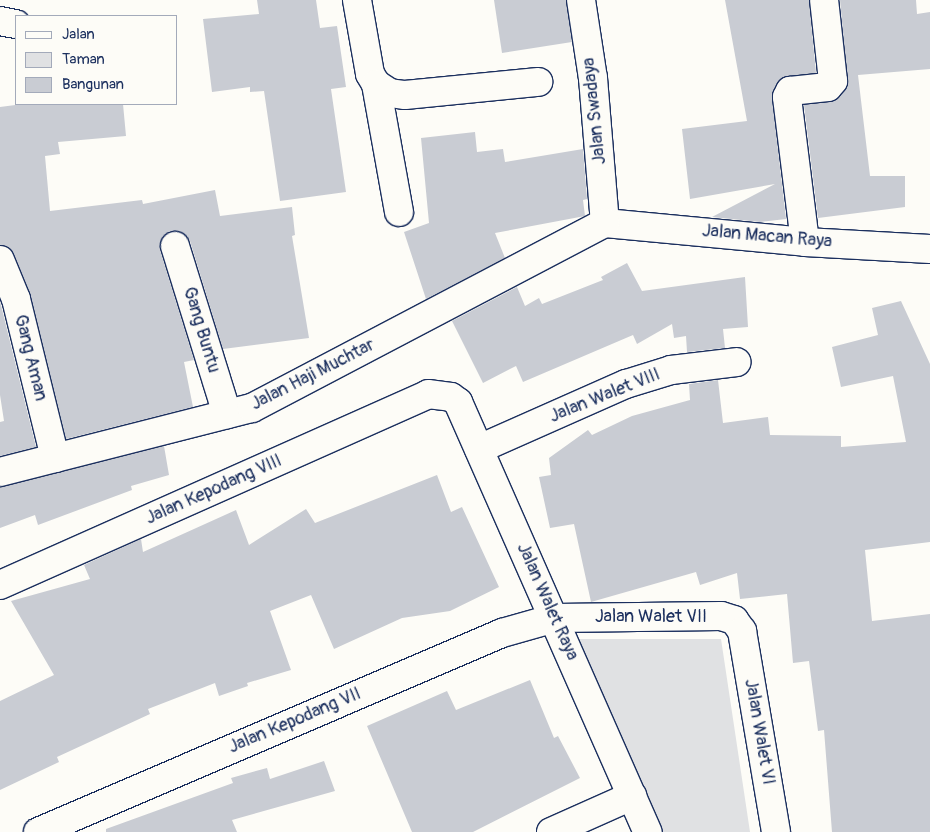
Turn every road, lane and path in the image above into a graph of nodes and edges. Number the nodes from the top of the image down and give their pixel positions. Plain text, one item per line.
1 (357, 0) edge
2 (581, 0) edge
3 (824, 0) edge
4 (0, 22) edge
5 (15, 24) edge
6 (538, 82) dead end
7 (376, 84) junction
8 (399, 212) dead end
9 (605, 223) junction
10 (804, 242) junction
11 (175, 246) dead end
12 (930, 249) edge
13 (0, 260) edge
14 (737, 362) dead end
15 (428, 394) joint
16 (227, 414) junction
17 (479, 449) junction
18 (55, 458) junction
19 (0, 472) edge
20 (0, 585) edge
21 (555, 618) junction
22 (742, 631) joint
23 (632, 796) junction
24 (38, 832) edge
25 (551, 832) edge
26 (648, 832) edge
27 (776, 832) edge

1 - 7 street
2 - 9 street, Jalan Swadaya
3 - 10 street
4 - 5 street
6 - 7 street
7 - 8 street
9 - 10 street, Jalan Macan Raya
9 - 16 street, Jalan Haji Muchtar
10 - 12 street, Jalan Macan Raya
11 - 16 street, Gang Buntu
13 - 18 street, Gang Aman
14 - 17 street, Jalan Walet VIII
15 - 17 street, Jalan Walet Raya
15 - 20 street, Jalan Kepodang VIII
16 - 18 street, Jalan Haji Muchtar
17 - 21 street, Jalan Walet Raya
18 - 19 street, Jalan Haji Muchtar
21 - 22 street, Jalan Walet VII
21 - 23 street, Jalan Walet Raya
21 - 24 street, Jalan Kepodang VII
22 - 27 street, Jalan Walet VI
23 - 25 street
23 - 26 street, Jalan Walet Raya

